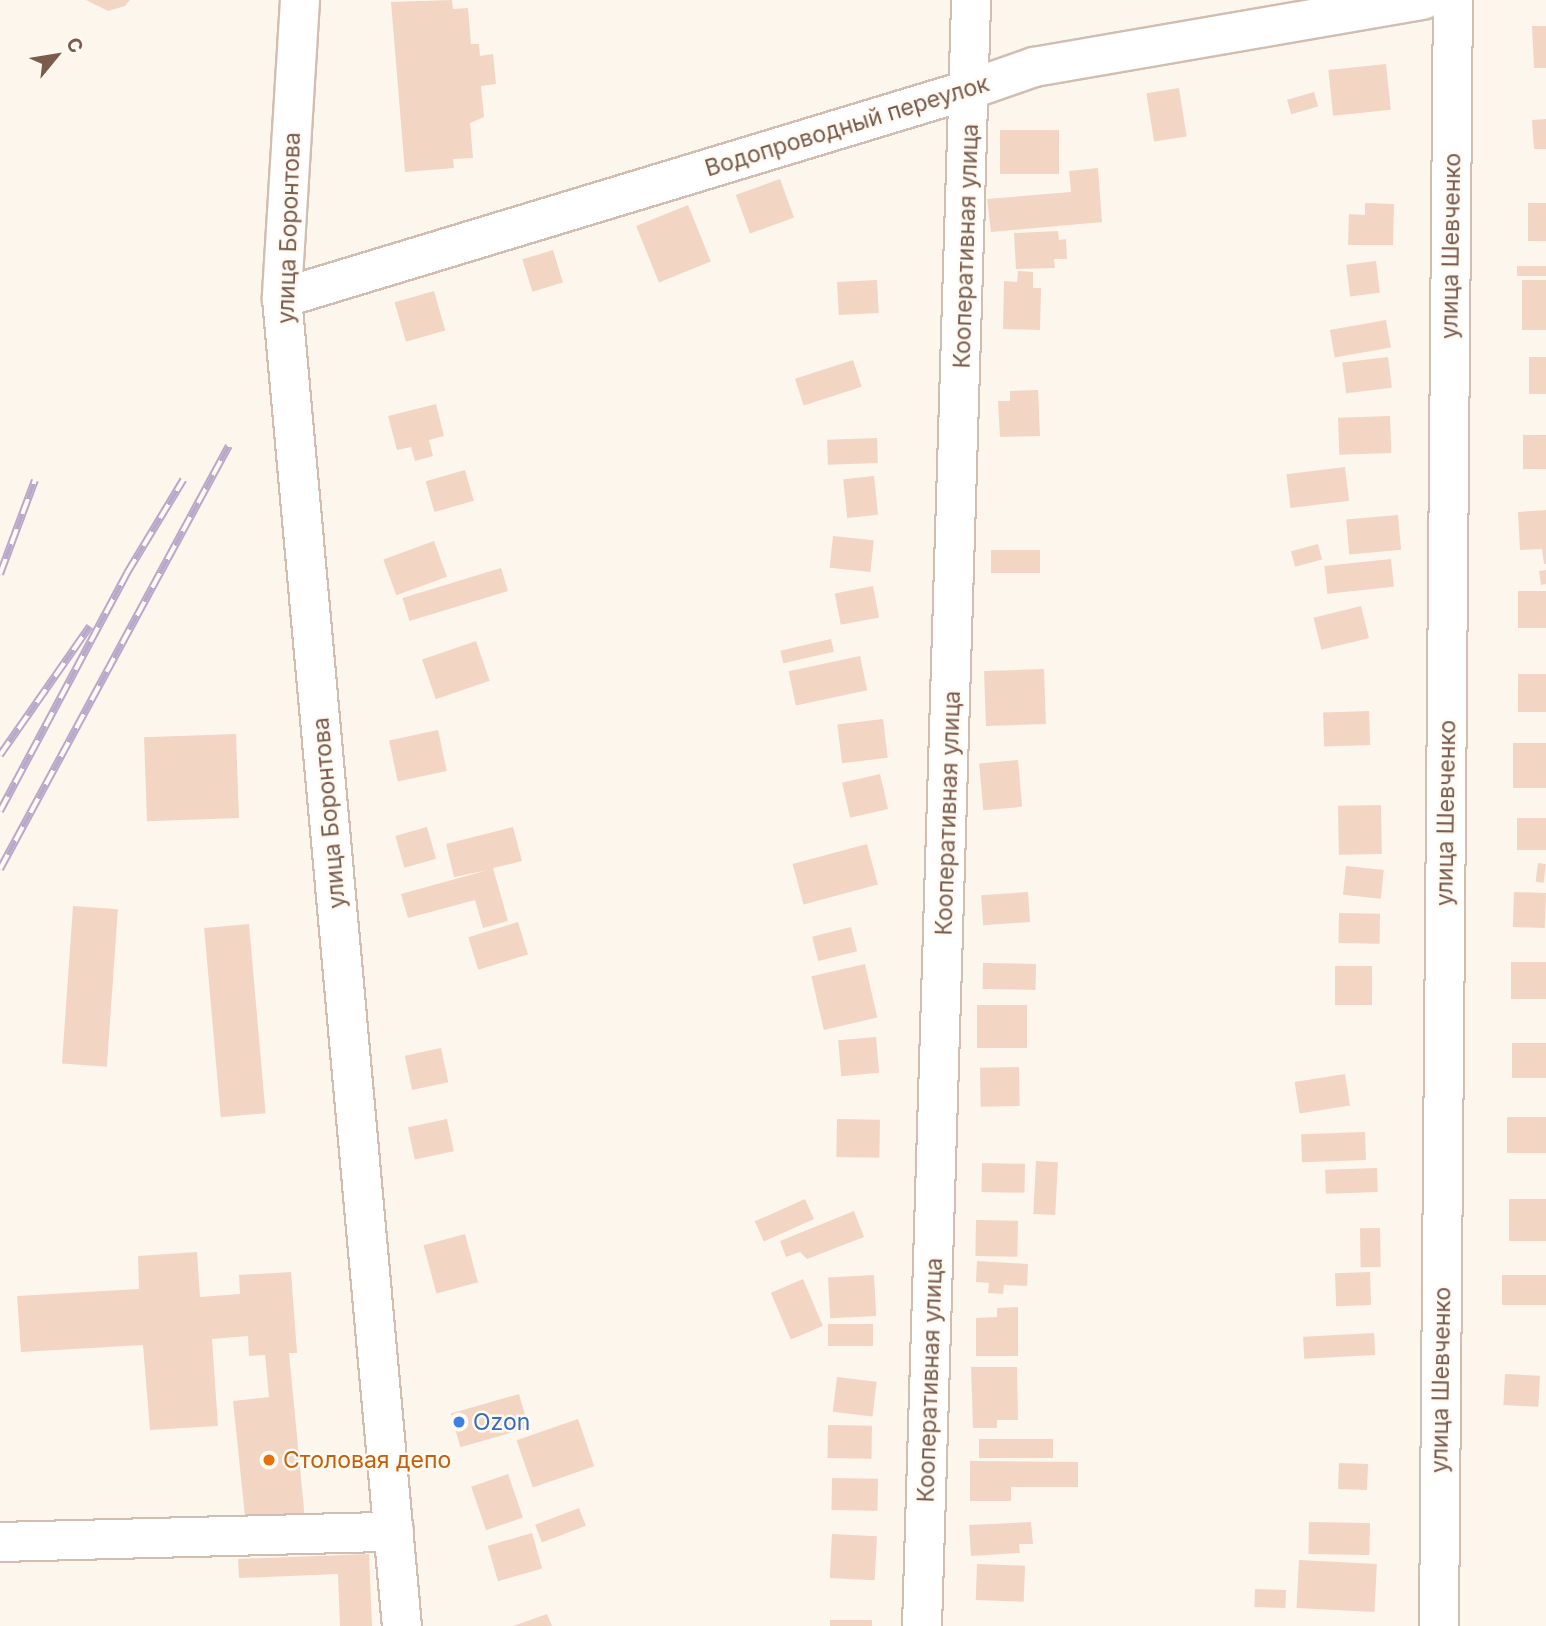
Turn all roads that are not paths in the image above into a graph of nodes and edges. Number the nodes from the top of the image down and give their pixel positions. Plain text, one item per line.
1 (300, 0) edge
2 (971, 0) edge
3 (1423, 0) edge
4 (1453, 0) edge
5 (971, 89) junction
6 (282, 298) junction
7 (394, 1532) junction
8 (0, 1542) edge
9 (402, 1626) edge
10 (922, 1626) edge
11 (1439, 1626) edge

1 - 6 street, улица Боронтова
2 - 5 street, Кооперативная улица
3 - 5 street, Водопроводный переулок
4 - 11 street, улица Шевченко
5 - 6 street, Водопроводный переулок
5 - 10 street, Кооперативная улица
6 - 7 street, улица Боронтова
7 - 8 street
7 - 9 street, улица Боронтова

